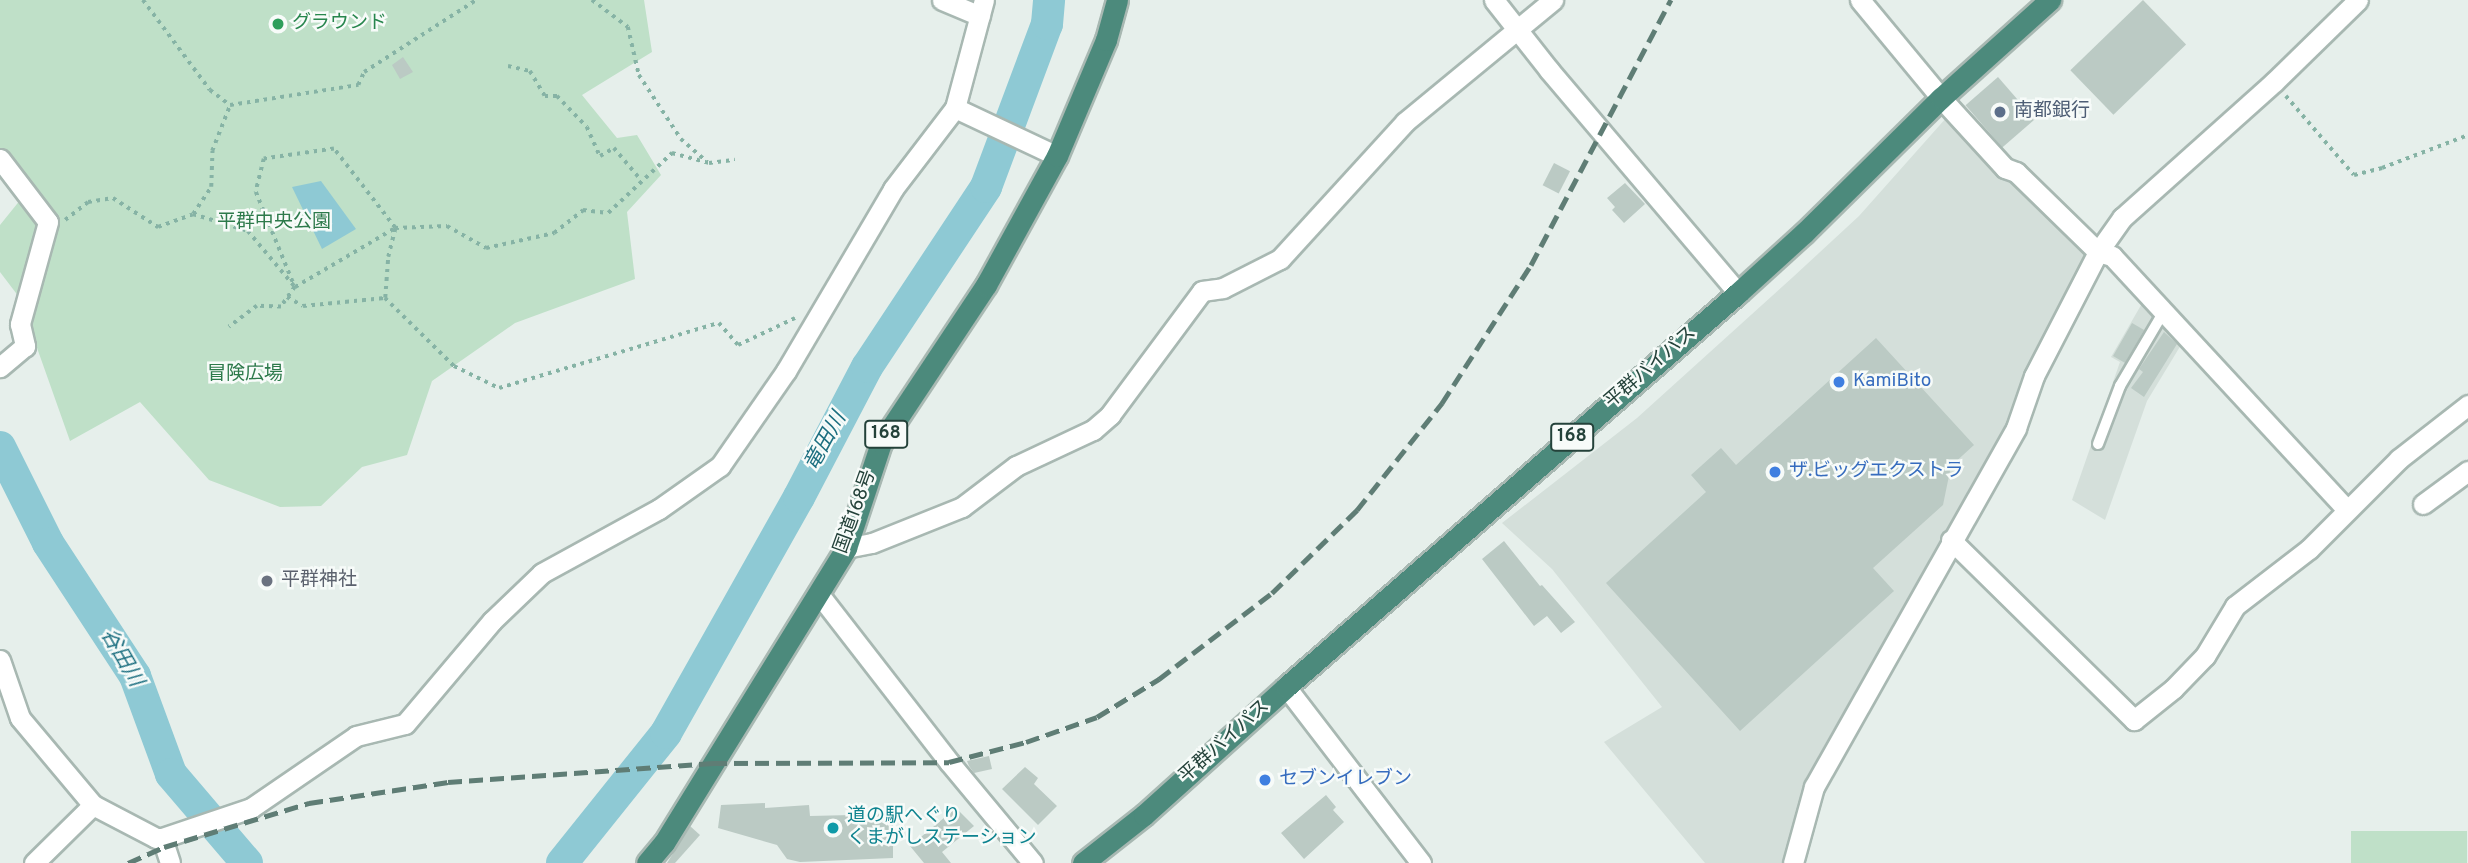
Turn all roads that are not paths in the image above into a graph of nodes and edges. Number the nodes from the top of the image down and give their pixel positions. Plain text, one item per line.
1 (942, 0) edge
2 (1117, 0) edge
3 (1494, 0) edge
4 (1553, 0) edge
5 (1860, 0) edge
6 (2050, 0) edge
7 (2358, 0) edge
8 (982, 8) edge
9 (1516, 28) junction
10 (1941, 98) junction
11 (955, 108) junction
12 (1057, 156) junction
13 (0, 159) edge
14 (2098, 252) junction
15 (1738, 293) junction
16 (2163, 313) junction
17 (0, 367) edge
18 (2468, 405) edge
19 (2098, 444) dead end
20 (2468, 471) edge
21 (2423, 504) dead end
22 (2347, 510) junction
23 (1951, 540) junction
24 (846, 548) junction
25 (818, 593) junction
26 (0, 660) edge
27 (1286, 687) junction
28 (93, 805) junction
29 (162, 838) junction
30 (34, 863) edge
31 (170, 863) edge
32 (647, 863) edge
33 (1033, 863) edge
34 (1083, 863) edge
35 (1421, 863) edge
36 (1793, 863) edge

1 - 8 street
2 - 12 highway, 国道168号 / 168
3 - 9 street
4 - 9 street
5 - 10 street
6 - 10 highway, 平群バイパス / 168
7 - 14 street
8 - 11 street
9 - 15 street
9 - 24 street
10 - 14 street
10 - 15 highway, 平群バイパス / 168
11 - 12 street
11 - 29 street
12 - 24 highway, 国道168号 / 168
13 - 17 street
14 - 16 street
14 - 23 street
15 - 27 highway, 平群バイパス / 168
16 - 19 lane
16 - 22 street
18 - 22 street
20 - 21 street
22 - 23 street
23 - 36 street
24 - 25 highway, 国道168号 / 168
25 - 32 highway, 国道168号 / 168
25 - 33 street
26 - 28 street
27 - 34 highway, 平群バイパス / 168
27 - 35 street
28 - 29 street
28 - 30 street
29 - 31 street

